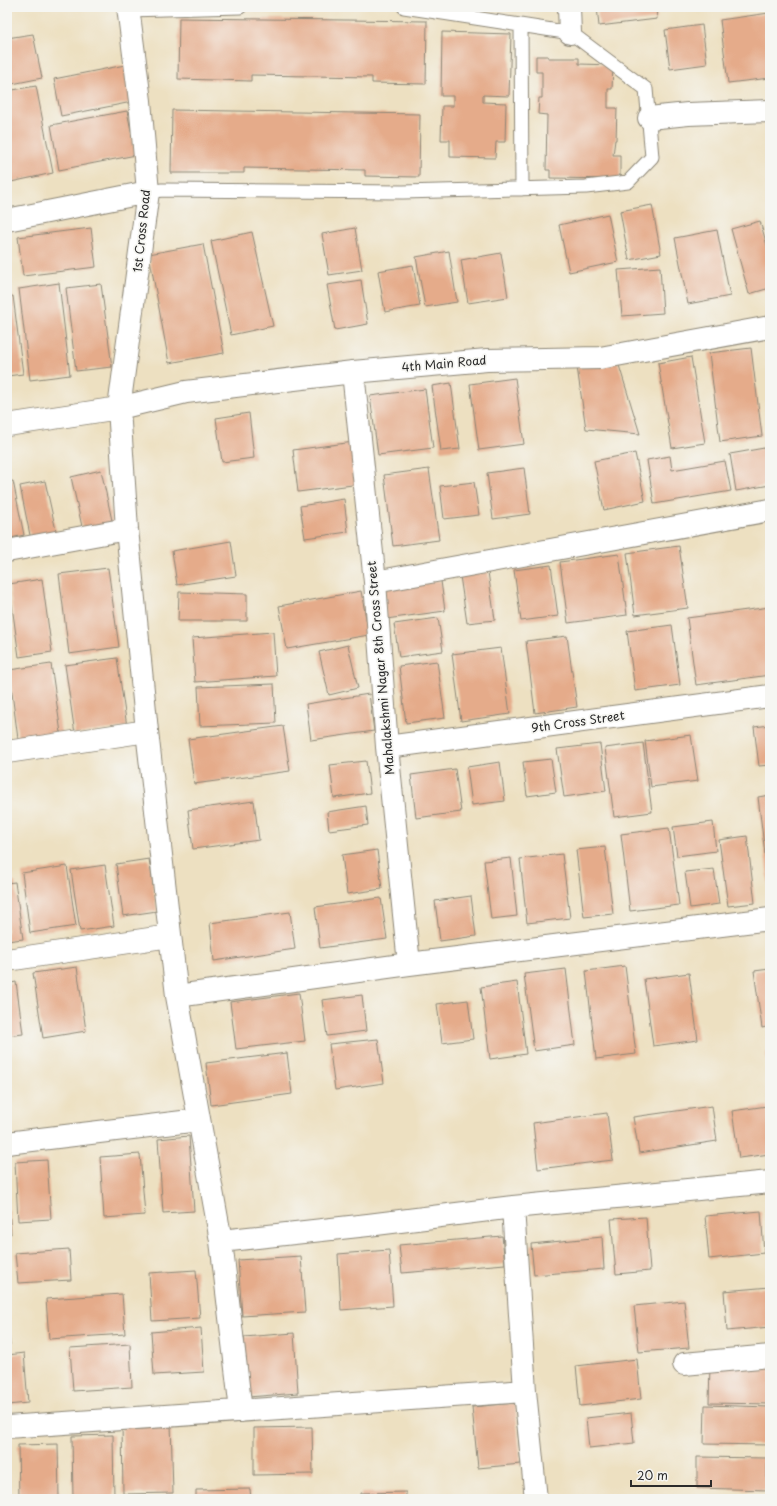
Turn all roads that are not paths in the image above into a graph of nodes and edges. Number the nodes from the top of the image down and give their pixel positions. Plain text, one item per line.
1 (240, 7) edge
2 (404, 7) edge
3 (569, 7) edge
4 (128, 8) edge
5 (521, 25) junction
6 (570, 33) junction
7 (770, 111) edge
8 (649, 118) junction
9 (522, 188) junction
10 (148, 192) junction
11 (7, 220) edge
12 (770, 327) edge
13 (353, 372) junction
14 (119, 408) junction
15 (7, 425) edge
16 (770, 510) edge
17 (127, 529) junction
18 (7, 551) edge
19 (375, 582) junction
20 (770, 696) edge
21 (147, 731) junction
22 (387, 747) junction
23 (7, 752) edge
24 (770, 918) edge
25 (170, 936) junction
26 (7, 960) edge
27 (409, 964) junction
28 (177, 996) junction
29 (199, 1120) junction
30 (7, 1142) edge
31 (770, 1182) edge
32 (513, 1207) junction
33 (221, 1241) junction
34 (770, 1356) edge
35 (684, 1364) dead end
36 (525, 1392) junction
37 (241, 1411) junction
38 (7, 1427) edge
39 (536, 1499) edge

1 - 4 lane
2 - 5 lane
3 - 6 street
4 - 10 street, 1st Cross Road
5 - 6 lane
5 - 9 lane
6 - 8 lane
7 - 8 street
8 - 9 lane
9 - 10 lane
10 - 11 street
10 - 14 street, 1st Cross Road
12 - 13 street, 4th Main Road
13 - 14 street, 4th Main Road
13 - 19 street, Mahalakshmi Nagar 8th Cross Street
14 - 15 street, 4th Main Road
14 - 17 street, 1st Cross Road
16 - 19 street
17 - 18 street
17 - 21 street, 1st Cross Road
19 - 22 street, Mahalakshmi Nagar 8th Cross Street
20 - 22 street, 9th Cross Street
21 - 23 street
21 - 25 street, 1st Cross Road
22 - 27 street, Mahalakshmi Nagar 8th Cross Street
24 - 27 street
25 - 26 street
25 - 28 street, 1st Cross Road
27 - 28 street
28 - 29 street, 1st Cross Road
29 - 30 street
29 - 33 street, 1st Cross Road
31 - 32 street
32 - 33 street
32 - 36 street
33 - 37 street, 1st Cross Road
34 - 35 street
36 - 37 street
36 - 39 street
37 - 38 street

